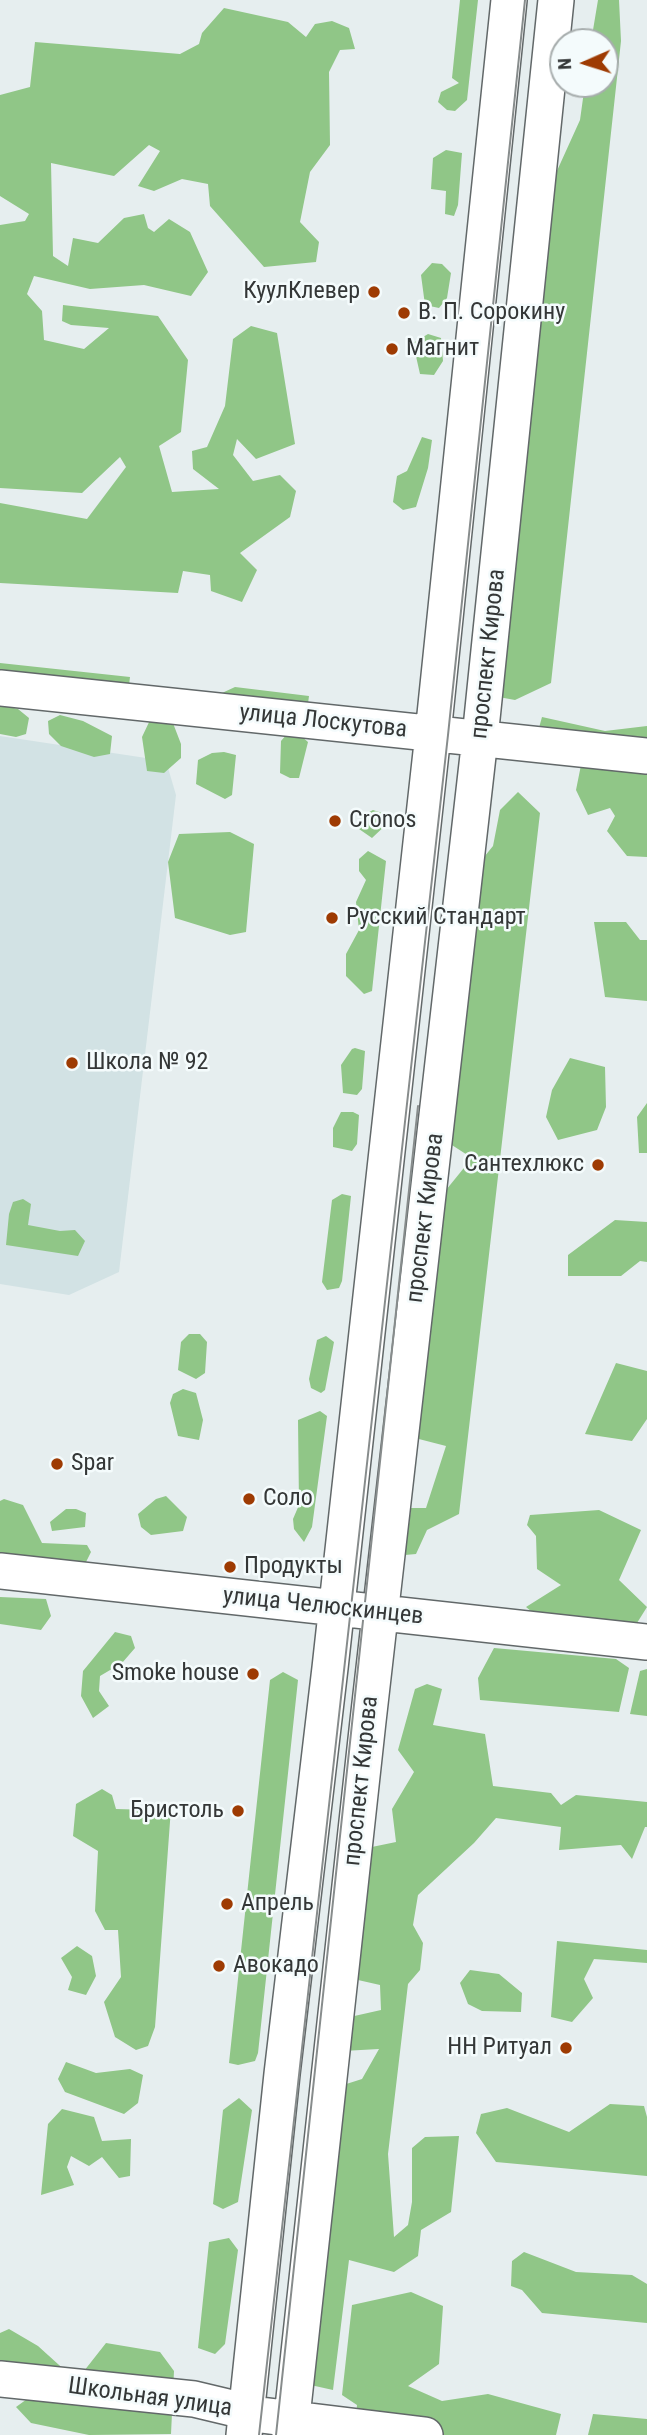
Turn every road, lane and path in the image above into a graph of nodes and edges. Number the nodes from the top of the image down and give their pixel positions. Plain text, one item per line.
1 (509, 0) edge
2 (556, 0) edge
3 (0, 688) edge
4 (433, 734) junction
5 (480, 738) junction
6 (647, 756) edge
7 (0, 1571) edge
8 (336, 1608) junction
9 (381, 1613) junction
10 (647, 1642) edge
11 (0, 2379) edge
12 (245, 2423) edge
13 (291, 2427) edge
14 (425, 2435) edge

1 - 4 street, проспект Кирова
2 - 5 street, проспект Кирова
3 - 4 street, улица Лоскутова
4 - 5 street, улица Лоскутова
4 - 8 street, проспект Кирова
5 - 6 street, улица Лоскутова
5 - 9 street, проспект Кирова
7 - 8 street, улица Челюскинцев
8 - 9 street, улица Челюскинцев
8 - 12 street, проспект Кирова
9 - 10 street, улица Челюскинцев
9 - 13 street, проспект Кирова
11 - 12 street, Школьная улица
12 - 13 street, Школьная улица
13 - 14 street, Школьная улица

